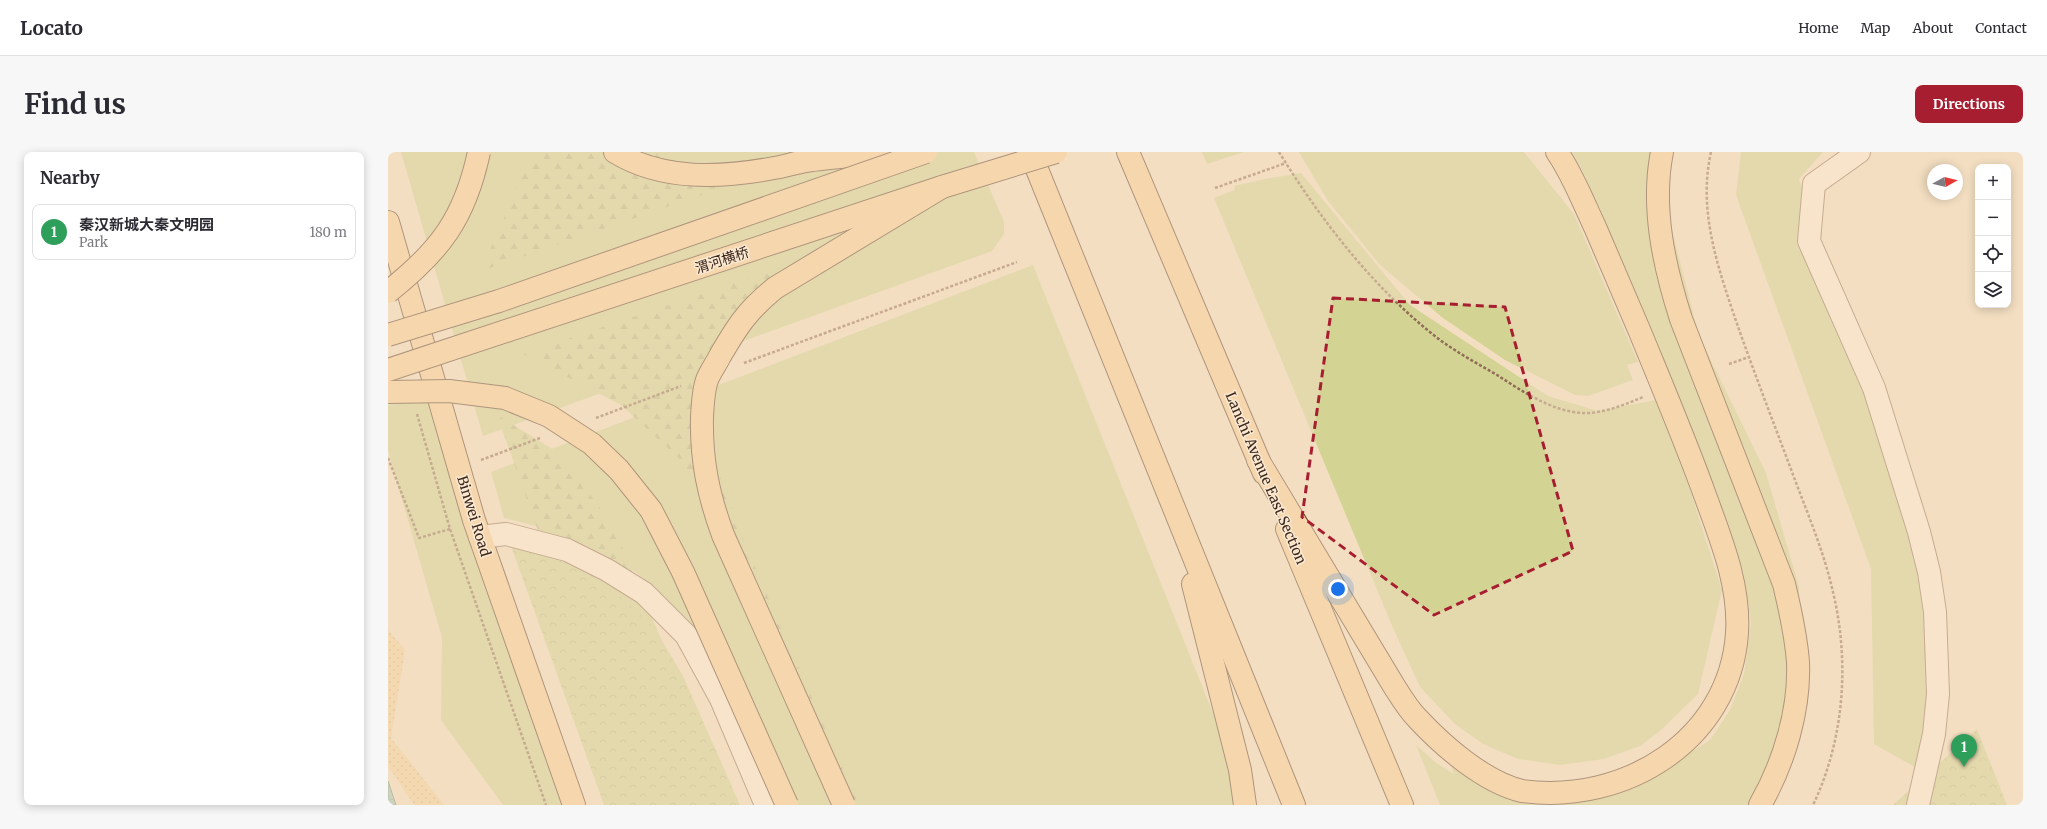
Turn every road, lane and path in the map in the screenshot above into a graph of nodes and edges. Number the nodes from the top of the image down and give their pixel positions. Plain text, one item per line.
1 (479, 152) edge
2 (615, 152) edge
3 (919, 152) edge
4 (926, 152) edge
5 (1030, 152) edge
6 (1056, 152) edge
7 (1128, 152) edge
8 (1279, 152) edge
9 (1557, 152) edge
10 (1662, 152) edge
11 (1711, 152) edge
12 (1859, 152) edge
13 (1286, 163) junction
14 (942, 187) junction
15 (1215, 188) dead end
16 (388, 222) edge
17 (388, 292) edge
18 (388, 335) edge
19 (1749, 357) junction
20 (1729, 364) dead end
21 (388, 370) edge
22 (388, 392) edge
23 (1650, 395) dead end
24 (388, 458) edge
25 (1258, 460) junction
26 (1171, 500) junction
27 (450, 529) dead end
28 (480, 537) junction
29 (574, 805) edge
30 (766, 805) edge
31 (787, 805) edge
32 (844, 805) edge
33 (1245, 805) edge
34 (1294, 805) edge
35 (1402, 805) edge
36 (1760, 805) edge
37 (1813, 805) edge
38 (1918, 805) edge

1 - 17 main road, bridge
2 - 3 main road
4 - 18 main road, bridge
5 - 26 main road
6 - 14 main road, 渭河横桥, bridge
7 - 25 main road, Lanchi Avenue East Section
8 - 13 path
9 - 25 main road
10 - 36 main road
11 - 19 path
12 - 38 street
13 - 15 path
13 - 23 path
14 - 21 main road, 渭河横桥, bridge
14 - 32 main road, bridge
16 - 28 main road, Binwei Road
19 - 20 path
19 - 37 path
22 - 31 main road, bridge
24 - 27 path
25 - 35 main road, Lanchi Avenue East Section
26 - 33 main road
26 - 34 main road
28 - 29 main road, Binwei Road
28 - 30 street

